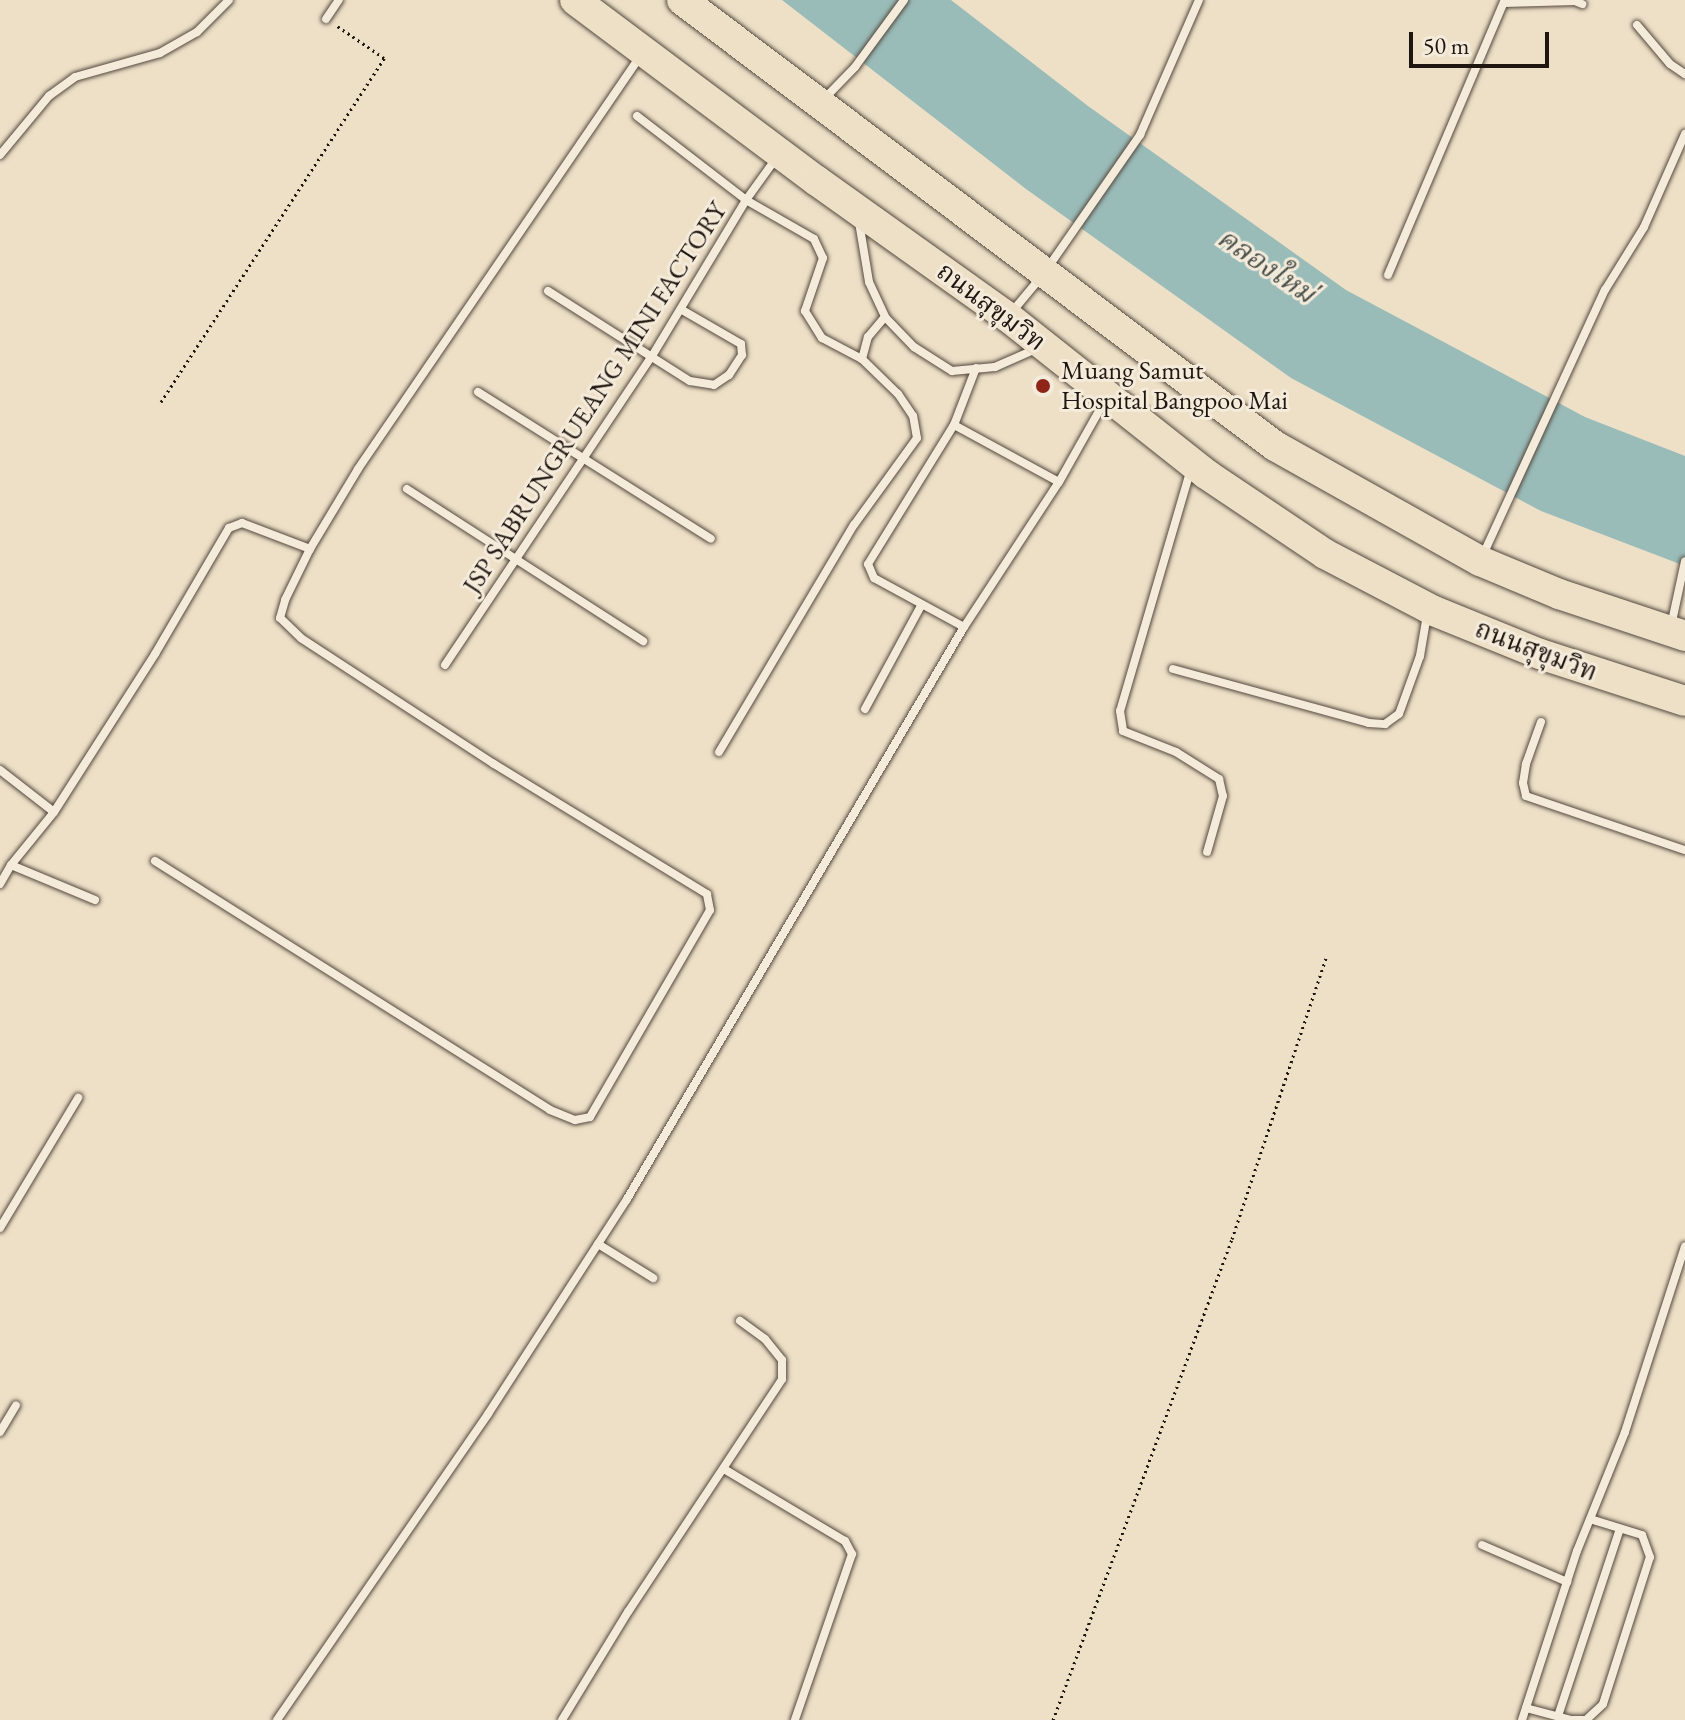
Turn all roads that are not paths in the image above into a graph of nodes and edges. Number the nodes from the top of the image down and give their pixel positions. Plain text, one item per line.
1 (229, 0) edge
2 (339, 0) edge
3 (575, 0) edge
4 (682, 0) edge
5 (904, 0) edge
6 (1199, 0) edge
7 (1504, 2) edge
8 (1582, 4) dead end
9 (326, 19) road end
10 (1637, 25) dead end
11 (643, 51) junction
12 (1685, 74) edge
13 (819, 104) junction
14 (637, 116) dead end
15 (1685, 134) edge
16 (780, 153) junction
17 (0, 155) edge
18 (746, 200) junction
19 (856, 209) junction
20 (1044, 273) junction
21 (1388, 275) dead end
22 (548, 291) dead end
23 (682, 310) junction
24 (885, 317) junction
25 (1008, 317) junction
26 (1043, 346) junction
27 (652, 356) junction
28 (862, 359) junction
29 (976, 368) junction
30 (478, 392) dead end
31 (1107, 398) junction
32 (954, 425) junction
33 (582, 460) junction
34 (1192, 463) junction
35 (1059, 482) junction
36 (407, 489) dead end
37 (711, 539) dead end
38 (310, 549) junction
39 (515, 560) junction
40 (1480, 561) junction
41 (1685, 561) edge
42 (922, 604) junction
43 (1428, 608) junction
44 (964, 627) junction
45 (1677, 634) edge
46 (643, 641) dead end
47 (445, 665) dead end
48 (1173, 669) dead end
49 (1685, 701) edge
50 (865, 709) dead end
51 (1541, 722) dead end
52 (719, 752) dead end
53 (0, 770) edge
54 (54, 812) junction
55 (1685, 850) edge
56 (1207, 852) dead end
57 (155, 861) dead end
58 (11, 865) junction
59 (0, 884) edge
60 (95, 900) dead end
61 (78, 1098) dead end
62 (0, 1228) edge
63 (598, 1244) junction
64 (1685, 1246) edge
65 (653, 1278) dead end
66 (740, 1321) dead end
67 (16, 1405) dead end
68 (0, 1432) edge
69 (724, 1469) junction
70 (1590, 1519) junction
71 (1620, 1529) junction
72 (1482, 1545) dead end
73 (1567, 1582) junction
74 (1526, 1708) junction
75 (1558, 1716) junction
76 (277, 1720) edge
77 (562, 1720) edge
78 (795, 1720) edge
79 (1522, 1720) edge

1 - 17 lane
2 - 9 lane
3 - 11 highway, ถนนสุขุมวิท
4 - 13 highway
5 - 13 lane
6 - 20 lane
7 - 8 lane
7 - 21 lane
10 - 12 lane
11 - 16 highway, ถนนสุขุมวิท
11 - 38 lane
13 - 20 highway
14 - 18 lane
15 - 40 lane
16 - 18 lane, JSP SABRUNGRUEANG MINI FACTORY
16 - 19 highway, ถนนสุขุมวิท
18 - 23 lane, JSP SABRUNGRUEANG MINI FACTORY
18 - 28 lane
19 - 24 lane
19 - 25 highway, ถนนสุขุมวิท
20 - 25 lane
20 - 40 highway
22 - 27 lane
23 - 27 lane, JSP SABRUNGRUEANG MINI FACTORY
23 - 27 lane
24 - 28 lane
24 - 29 lane
25 - 26 highway, ถนนสุขุมวิท
26 - 29 lane
26 - 31 highway, ถนนสุขุมวิท
27 - 33 lane, JSP SABRUNGRUEANG MINI FACTORY
28 - 52 lane
29 - 32 lane
30 - 33 lane
31 - 34 highway, ถนนสุขุมวิท
31 - 35 lane
32 - 35 lane
32 - 42 lane
33 - 37 lane
33 - 39 lane, JSP SABRUNGRUEANG MINI FACTORY
34 - 43 highway, ถนนสุขุมวิท
34 - 56 lane
35 - 44 lane
36 - 39 lane
38 - 54 lane
38 - 57 lane
39 - 46 lane
39 - 47 lane, JSP SABRUNGRUEANG MINI FACTORY
40 - 45 highway
41 - 45 lane
42 - 44 lane
42 - 50 lane
43 - 48 lane
43 - 49 highway, ถนนสุขุมวิท
44 - 63 lane
51 - 55 lane
53 - 54 lane
54 - 58 lane
58 - 59 lane
58 - 60 lane
61 - 62 lane
63 - 65 lane
63 - 76 lane
64 - 70 lane
66 - 69 lane
67 - 68 lane
69 - 77 lane
69 - 78 lane
70 - 71 lane
70 - 73 lane
71 - 75 lane
71 - 75 lane
72 - 73 lane
73 - 74 lane
74 - 75 lane
74 - 79 lane

